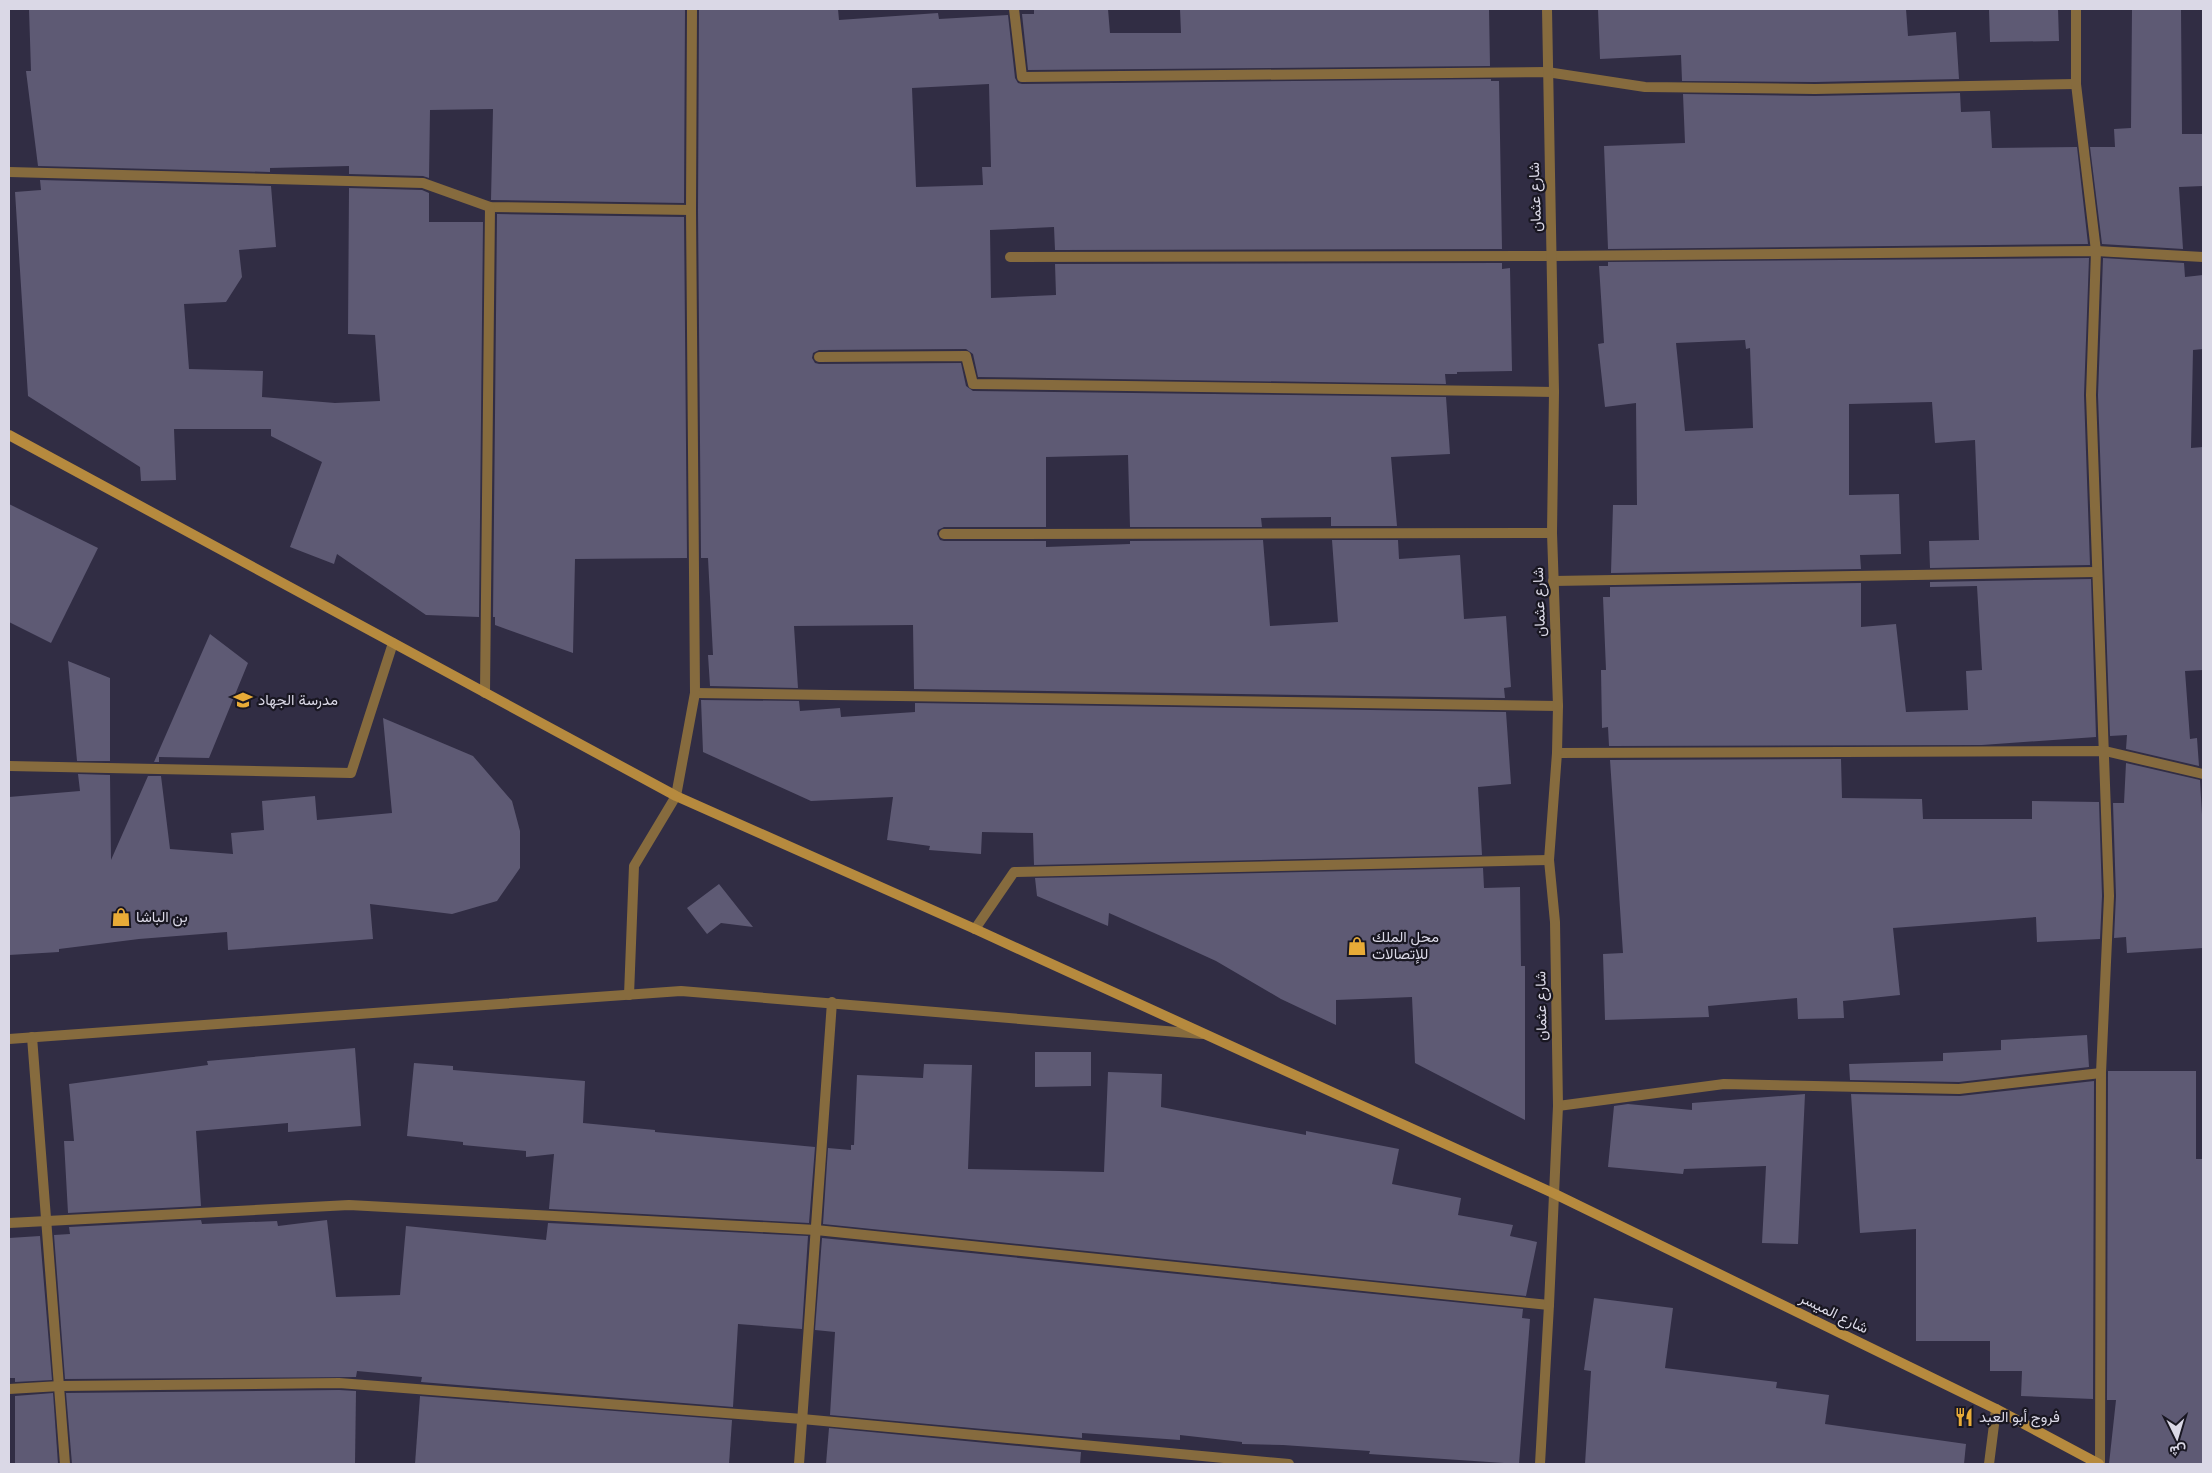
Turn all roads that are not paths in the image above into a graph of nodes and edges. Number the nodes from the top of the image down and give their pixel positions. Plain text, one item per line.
1 (692, 9) edge
2 (1014, 9) edge
3 (1547, 9) edge
4 (2076, 9) edge
5 (1547, 72) junction
6 (2076, 84) junction
7 (9, 172) edge
8 (490, 207) junction
9 (691, 210) junction
10 (2096, 251) junction
11 (1552, 256) junction
12 (1010, 257) dead end
13 (2203, 257) edge
14 (819, 358) dead end
15 (1554, 392) junction
16 (9, 435) edge
17 (1552, 533) junction
18 (944, 534) dead end
19 (2096, 572) junction
20 (1553, 581) junction
21 (393, 643) junction
22 (485, 693) junction
23 (694, 693) junction
24 (1558, 706) junction
25 (2105, 751) junction
26 (1557, 753) junction
27 (9, 766) edge
28 (2203, 774) edge
29 (676, 796) junction
30 (1549, 860) junction
31 (975, 929) junction
32 (629, 995) junction
33 (832, 1002) junction
34 (1204, 1034) junction
35 (32, 1037) junction
36 (9, 1039) edge
37 (2101, 1073) junction
38 (1558, 1106) junction
39 (1555, 1194) junction
40 (45, 1221) junction
41 (9, 1223) edge
42 (816, 1230) junction
43 (1549, 1305) junction
44 (60, 1386) junction
45 (9, 1389) edge
46 (1996, 1409) junction
47 (802, 1419) junction
48 (66, 1464) edge
49 (799, 1464) edge
50 (1290, 1464) edge
51 (1540, 1464) edge
52 (1989, 1464) edge
53 (2099, 1464) edge

1 - 9 street
2 - 5 street
3 - 5 street, شارع عثمان
4 - 6 street
5 - 6 street
5 - 11 street, شارع عثمان
6 - 10 street
7 - 8 street
8 - 9 street
8 - 22 street
9 - 23 street
10 - 11 street
10 - 13 street
10 - 19 street
11 - 12 street
11 - 15 street, شارع عثمان
14 - 15 street
15 - 17 street, شارع عثمان
16 - 21 main road, شارع الميسر
17 - 18 street
17 - 20 street, شارع عثمان
19 - 20 street
19 - 25 street
20 - 24 street, شارع عثمان
21 - 22 main road, شارع الميسر
21 - 27 street
22 - 29 main road, شارع الميسر
23 - 24 street
23 - 29 street
24 - 26 street, شارع عثمان
25 - 26 street
25 - 28 street
25 - 37 street
26 - 30 street, شارع عثمان
29 - 31 main road, شارع الميسر
29 - 32 street
30 - 31 street
30 - 38 street, شارع عثمان
31 - 34 main road, شارع الميسر
32 - 33 street
32 - 35 street
33 - 34 street
33 - 42 street
34 - 39 main road, شارع الميسر
35 - 36 street
35 - 40 street
37 - 38 street
37 - 53 street
38 - 39 street, شارع عثمان
39 - 43 street, شارع عثمان
39 - 46 main road, شارع الميسر
40 - 41 street
40 - 42 street
40 - 44 street
42 - 43 street
42 - 47 street
43 - 51 street, شارع عثمان
44 - 45 street
44 - 47 street
44 - 48 street
46 - 52 street
46 - 53 main road, شارع الميسر
47 - 49 street
47 - 50 street

